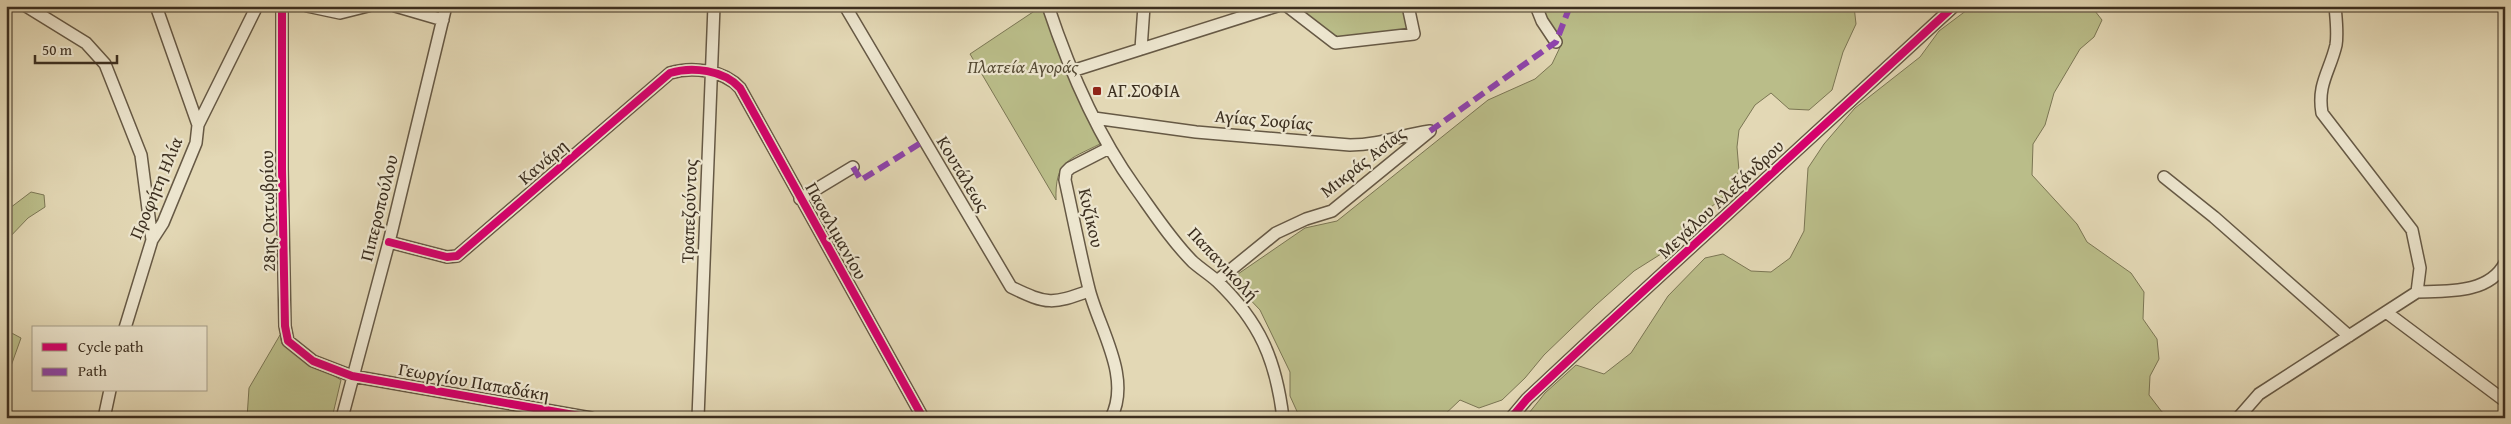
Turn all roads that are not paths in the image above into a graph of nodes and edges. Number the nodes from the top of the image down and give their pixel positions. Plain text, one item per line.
1 (26, 6) edge
2 (156, 6) edge
3 (257, 6) edge
4 (282, 6) edge
5 (307, 6) edge
6 (368, 6) edge
7 (395, 6) edge
8 (446, 6) edge
9 (714, 6) edge
10 (845, 6) edge
11 (1048, 6) edge
12 (1144, 6) edge
13 (1277, 6) edge
14 (1287, 6) edge
15 (1408, 6) edge
16 (1536, 6) edge
17 (1954, 6) edge
18 (2336, 6) edge
19 (443, 20) junction
20 (1556, 42) dead end
21 (1141, 49) junction
22 (1072, 71) junction
23 (712, 72) junction
24 (1094, 118) junction
25 (198, 126) junction
26 (1430, 131) joint
27 (1109, 148) junction
28 (853, 167) dead end
29 (2164, 176) dead end
30 (800, 199) junction
31 (152, 240) junction
32 (389, 242) junction
33 (2505, 263) edge
34 (1217, 282) junction
35 (1090, 291) junction
36 (2417, 292) junction
37 (2386, 312) junction
38 (126, 326) edge
39 (2349, 336) junction
40 (352, 376) junction
41 (110, 392) edge
42 (2505, 401) edge
43 (104, 418) edge
44 (342, 418) edge
45 (590, 418) edge
46 (698, 418) edge
47 (923, 418) edge
48 (1111, 418) edge
49 (1283, 418) edge
50 (1511, 418) edge
51 (2238, 418) edge

1 - 31 street
2 - 25 street, Προφήτη Ηλία
3 - 25 street
4 - 40 street, 28ης Οκτωβρίου
5 - 6 street
7 - 19 street
8 - 19 street, Πιπεροπούλου
9 - 23 street, Τραπεζούντος
10 - 35 street, Κουτάλεως
11 - 22 street, Παπανικολή
12 - 21 street
13 - 21 street
14 - 15 street
16 - 20 street
17 - 50 street, Μεγάλου Αλεξάνδρου
18 - 36 street
19 - 32 street, Πιπεροπούλου
21 - 22 street
22 - 24 street, Παπανικολή
23 - 30 street, Πασαλιμανίου
23 - 32 street, Κανάρη
23 - 46 street, Τραπεζούντος
24 - 26 street, Αγίας Σοφίας
24 - 27 street, Παπανικολή
25 - 31 street, Προφήτη Ηλία
26 - 34 street, Μικράς Ασίας
27 - 34 street, Παπανικολή
27 - 35 street, Κυζίκου
28 - 30 street
29 - 39 street
30 - 47 street, Πασαλιμανίου
31 - 38 street, Προφήτη Ηλία
32 - 40 street, Πιπεροπούλου
33 - 36 street
34 - 49 street, Παπανικολή
35 - 48 street
36 - 37 street
37 - 39 street
37 - 42 street
39 - 51 street
40 - 44 street, Πιπεροπούλου
40 - 45 street, Γεωργίου Παπαδάκη
41 - 43 street

